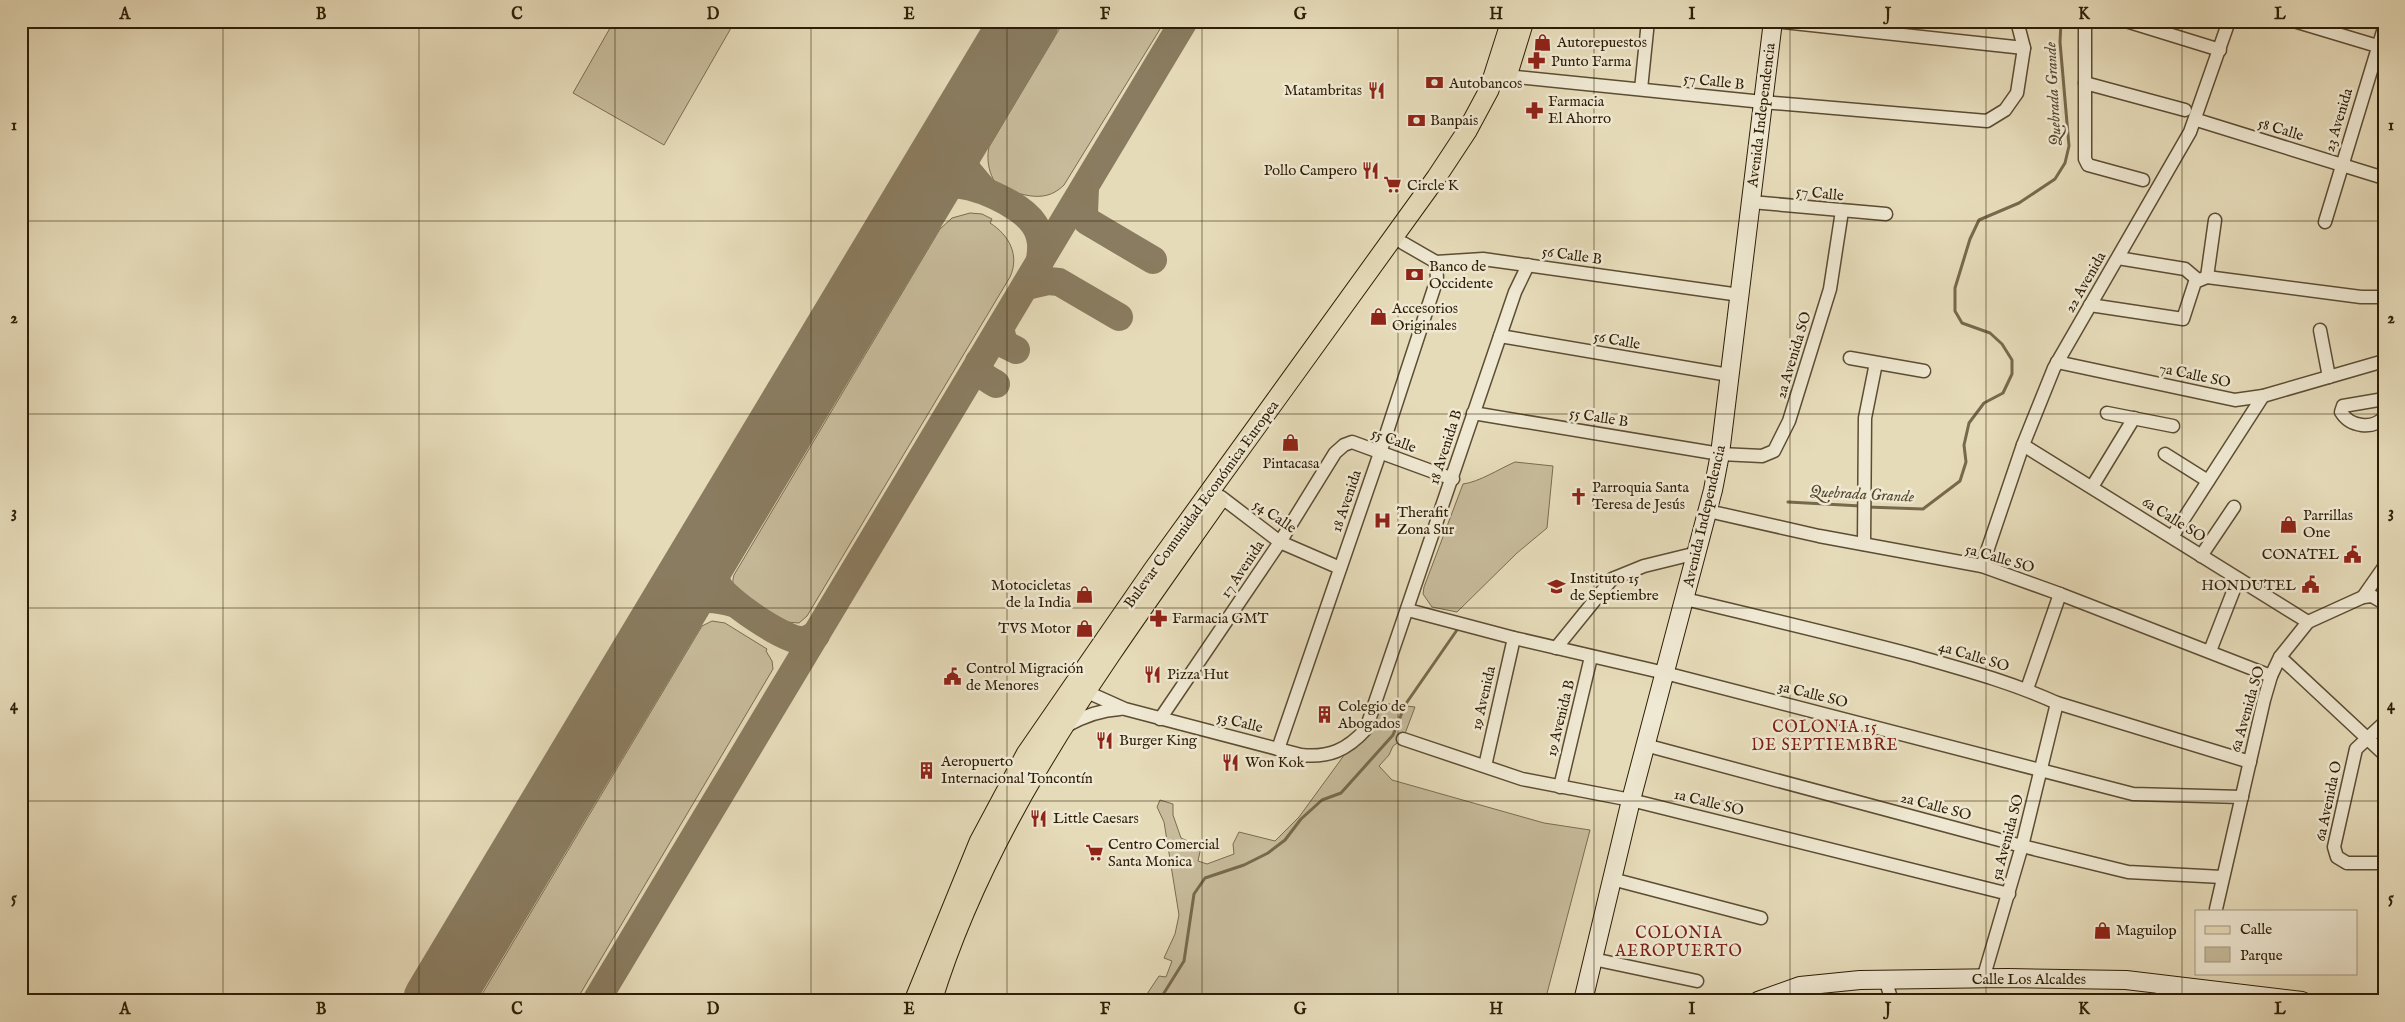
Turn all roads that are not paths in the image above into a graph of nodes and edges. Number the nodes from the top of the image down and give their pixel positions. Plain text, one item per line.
1 (1511, 21) edge
2 (1524, 21) edge
3 (1648, 21) edge
4 (1773, 21) edge
5 (2017, 21) edge
6 (2085, 21) edge
7 (2126, 21) edge
8 (2229, 21) edge
9 (2294, 21) edge
10 (2384, 28) edge
11 (2024, 48) junction
12 (2381, 48) edge
13 (2220, 50) junction
14 (1507, 76) junction
15 (2085, 83) junction
16 (1641, 89) junction
17 (1763, 102) junction
18 (2185, 110) dead end
19 (2196, 120) junction
20 (2342, 164) junction
21 (2384, 178) edge
22 (2143, 180) dead end
23 (1750, 202) junction
24 (1842, 211) junction
25 (1886, 214) dead end
26 (2215, 220) dead end
27 (2325, 222) dead end
28 (1403, 243) junction
29 (2118, 258) junction
30 (1436, 262) junction
31 (1528, 265) junction
32 (2202, 278) junction
33 (1740, 295) junction
34 (2384, 297) edge
35 (2090, 305) junction
36 (2320, 330) dead end
37 (1500, 336) junction
38 (1850, 358) dead end
39 (2384, 360) edge
40 (2057, 362) junction
41 (1876, 363) junction
42 (1924, 371) dead end
43 (1729, 375) junction
44 (2330, 377) junction
45 (2263, 396) junction
46 (2384, 399) edge
47 (1473, 413) junction
48 (2107, 413) dead end
49 (2384, 417) edge
50 (2134, 418) junction
51 (2173, 426) dead end
52 (1352, 442) joint
53 (2023, 445) junction
54 (1380, 453) junction
55 (1720, 454) junction
56 (2165, 454) dead end
57 (1452, 479) junction
58 (2208, 481) junction
59 (2092, 487) junction
60 (1221, 497) junction
61 (2234, 507) dead end
62 (1708, 510) junction
63 (2172, 537) junction
64 (1280, 542) junction
65 (1864, 544) junction
66 (1697, 553) junction
67 (2201, 556) junction
68 (1982, 566) junction
69 (2384, 567) edge
70 (1340, 568) junction
71 (1157, 577) junction
72 (2238, 579) junction
73 (2060, 594) junction
74 (2363, 597) junction
75 (1685, 599) junction
76 (2384, 603) edge
77 (1408, 610) junction
78 (2308, 622) junction
79 (1514, 638) junction
80 (1556, 648) junction
81 (2210, 651) junction
82 (1591, 657) junction
83 (2280, 657) junction
84 (1665, 673) junction
85 (2271, 676) junction
86 (2027, 689) junction
87 (1087, 692) junction
88 (2057, 703) junction
89 (1125, 709) junction
90 (1160, 719) junction
91 (2384, 723) edge
92 (1064, 728) junction
93 (1403, 739) dead end
94 (2368, 739) junction
95 (1645, 745) junction
96 (1346, 747) joint
97 (1278, 748) junction
98 (2384, 754) edge
99 (2250, 762) junction
100 (1485, 766) junction
101 (2041, 770) junction
102 (1560, 787) junction
103 (2242, 797) junction
104 (1631, 800) junction
105 (2022, 846) junction
106 (2384, 863) edge
107 (2222, 877) junction
108 (1612, 879) junction
109 (2009, 894) junction
110 (2216, 909) dead end
111 (1761, 918) dead end
112 (1593, 959) junction
113 (1886, 979) junction
114 (1982, 979) junction
115 (1697, 981) dead end
116 (2162, 993) edge
117 (914, 1001) edge
118 (932, 1001) edge
119 (1583, 1001) edge
120 (1758, 1001) edge
121 (1892, 1001) edge
122 (2302, 1001) edge

1 - 71 main road, Bulevar Comunidad Económica Europea
2 - 14 main road, Bulevar Comunidad Económica Europea
3 - 16 street
4 - 11 street
4 - 17 street, Avenida Independencia
5 - 11 street
6 - 15 street
7 - 13 street
8 - 13 street, 22 Avenida
9 - 12 street
10 - 12 street, 23 Avenida
11 - 17 street, 57 Calle B
12 - 20 street, 23 Avenida
13 - 19 street, 22 Avenida
14 - 16 street, 57 Calle B
14 - 28 main road, Bulevar Comunidad Económica Europea
15 - 18 street
15 - 22 street
16 - 17 street, 57 Calle B
17 - 23 street, Avenida Independencia
19 - 20 street, 58 Calle
19 - 29 street, 22 Avenida
20 - 21 street, 58 Calle
20 - 27 street, 23 Avenida
23 - 24 street, 57 Calle
23 - 33 street, Avenida Independencia
24 - 25 street, 57 Calle
24 - 55 street, 2a Avenida SO
26 - 32 street
28 - 30 street
28 - 60 main road, Bulevar Comunidad Económica Europea
29 - 32 street
29 - 35 street, 22 Avenida
30 - 31 street, 56 Calle B
30 - 54 street, 18 Avenida
31 - 33 street, 56 Calle B
31 - 37 street, 18 Avenida B
32 - 34 street
32 - 35 street
33 - 43 street, Avenida Independencia
35 - 40 street, 22 Avenida
36 - 44 street
37 - 43 street, 56 Calle
37 - 47 street, 18 Avenida B
38 - 41 street
39 - 44 street, 7a Calle SO
40 - 45 street, 7a Calle SO
40 - 53 street, 22 Avenida
41 - 42 street
41 - 65 street
43 - 55 street, Avenida Independencia
44 - 45 street, 7a Calle SO
45 - 58 street
46 - 49 street
47 - 55 street, 55 Calle B
47 - 57 street, 18 Avenida B
48 - 50 street
50 - 51 street
50 - 59 street
52 - 54 street, 55 Calle
52 - 64 street, 17 Avenida
53 - 59 street, 6a Calle SO
53 - 68 street, 22 Avenida
54 - 57 street, 55 Calle
54 - 70 street, 18 Avenida
55 - 62 street, Avenida Independencia
56 - 58 street
57 - 77 street, 18 Avenida B
58 - 63 street
59 - 63 street, 6a Calle SO
60 - 64 street, 54 Calle
60 - 71 main road, Bulevar Comunidad Económica Europea
61 - 67 street
62 - 65 street, 5a Calle SO
62 - 66 street, Avenida Independencia
63 - 67 street, 6a Calle SO
64 - 70 street, 54 Calle
64 - 90 street, 17 Avenida
65 - 68 street, 5a Calle SO
66 - 75 street, Avenida Independencia
66 - 80 street
67 - 72 street, 6a Calle SO
68 - 73 street, 5a Calle SO
69 - 74 street
70 - 97 street, 18 Avenida
71 - 87 main road, Bulevar Comunidad Económica Europea
71 - 117 main road, Bulevar Comunidad Económica Europea
72 - 78 street, 6a Calle SO
72 - 81 street
73 - 81 street, 5a Calle SO
73 - 86 street
74 - 76 street
74 - 78 street, 6a Avenida SO
75 - 84 street, Avenida Independencia
75 - 86 street, 4a Calle SO
77 - 79 street, 3a Calle SO
77 - 96 street, 18 Avenida B
78 - 83 street, 6a Avenida SO
79 - 80 street, 3a Calle SO
79 - 100 street, 19 Avenida
80 - 82 street, 3a Calle SO
81 - 85 street, 5a Calle SO
82 - 84 street, 3a Calle SO
82 - 102 street, 19 Avenida B
83 - 85 street, 6a Avenida SO
83 - 94 street
84 - 95 street, Avenida Independencia
84 - 101 street, 3a Calle SO
85 - 99 street, 6a Avenida SO
86 - 88 street, 4a Calle SO
87 - 89 street, 53 Calle
87 - 92 main road, Bulevar Comunidad Económica Europea
88 - 99 street, 4a Calle SO
88 - 101 street, 5a Avenida SO
89 - 90 street, 53 Calle
89 - 92 street, 53 Calle
90 - 97 street, 53 Calle
91 - 94 street, 6a Avenida O
92 - 118 main road, Bulevar Comunidad Económica Europea
93 - 100 street, 1a Calle SO
94 - 98 street
94 - 106 street, 6a Avenida O
95 - 104 street, Avenida Independencia
95 - 105 street, 2a Calle SO
96 - 97 street, 53 Calle
99 - 103 street, 6a Avenida SO
100 - 102 street, 1a Calle SO
101 - 103 street, 3a Calle SO
101 - 105 street, 5a Avenida SO
102 - 104 street, 1a Calle SO
103 - 107 street, 6a Avenida SO
104 - 108 street, Avenida Independencia
104 - 109 street, 1a Calle SO
105 - 107 street, 2a Calle SO
105 - 109 street, 5a Avenida SO
107 - 110 street, 6a Avenida SO
108 - 111 street
108 - 112 street, Avenida Independencia
109 - 114 street, 5a Avenida SO
112 - 115 street
112 - 119 street, Avenida Independencia
113 - 114 street, Calle Los Alcaldes
113 - 120 street, Calle Los Alcaldes
113 - 121 street
114 - 116 street, Calle Los Alcaldes
116 - 122 street, Calle Los Alcaldes

